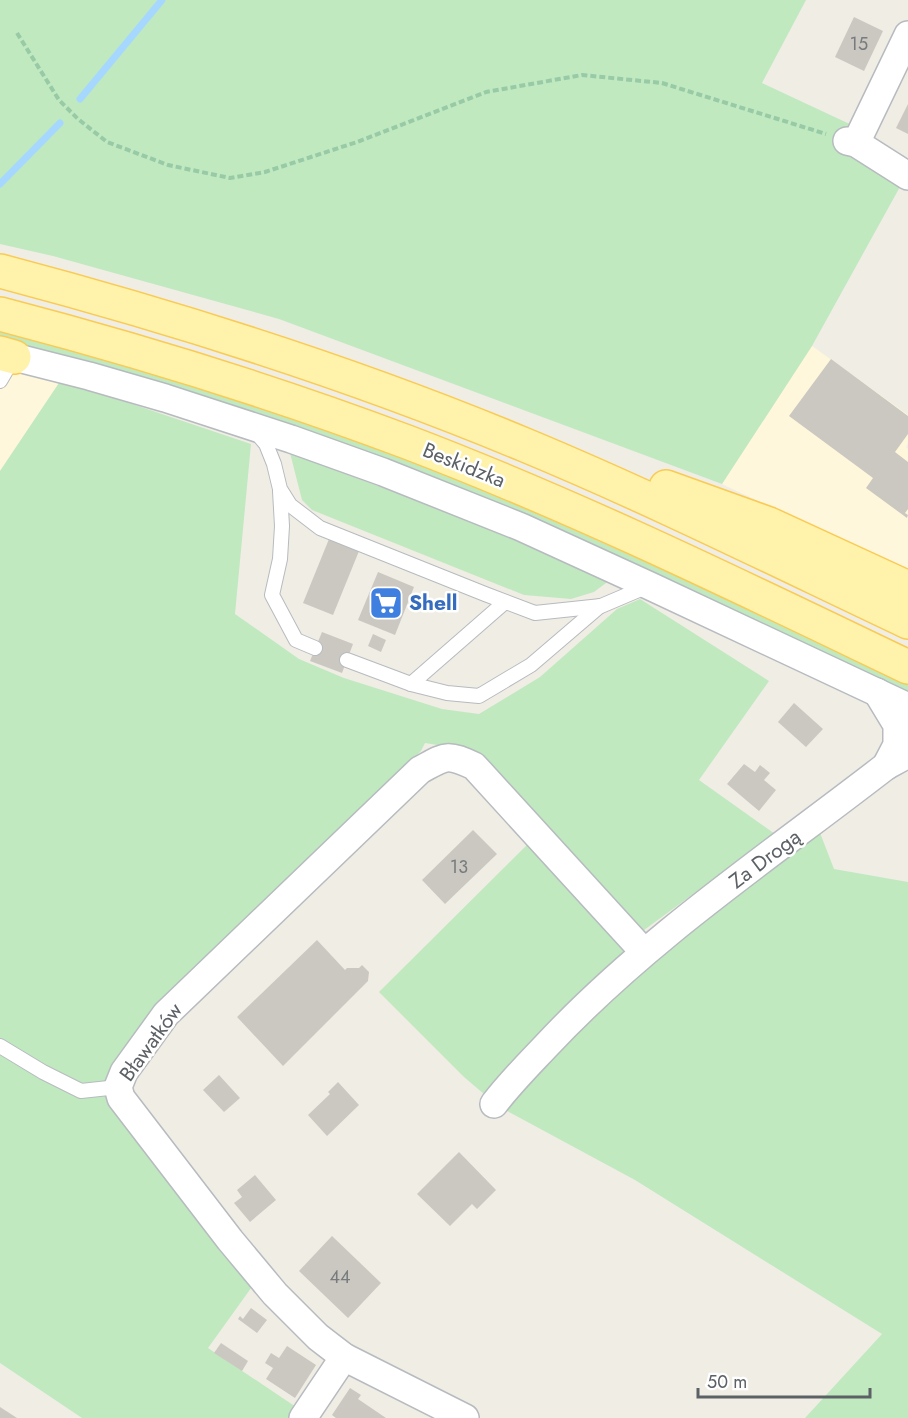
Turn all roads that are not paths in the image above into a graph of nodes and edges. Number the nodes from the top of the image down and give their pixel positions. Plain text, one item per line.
1 (908, 35) edge
2 (908, 176) edge
3 (0, 271) edge
4 (0, 314) edge
5 (5, 364) edge
6 (252, 427) junction
7 (526, 446) junction
8 (280, 489) junction
9 (650, 585) junction
10 (908, 588) edge
11 (505, 602) junction
12 (601, 606) junction
13 (908, 622) edge
14 (315, 648) dead end
15 (347, 660) dead end
16 (908, 667) edge
17 (411, 684) junction
18 (877, 692) junction
19 (908, 708) edge
20 (897, 760) edge
21 (644, 952) junction
22 (0, 1046) edge
23 (118, 1087) junction
24 (494, 1104) dead end
25 (344, 1357) junction
26 (303, 1418) edge
27 (465, 1418) edge

1 - 2 street
3 - 7 main road, Beskidzka
4 - 16 main road, Beskidzka
5 - 6 street
6 - 8 lane
6 - 9 street
7 - 10 main road
7 - 13 main road, Beskidzka
8 - 11 lane
8 - 14 lane
9 - 12 lane
9 - 18 street
11 - 12 lane
11 - 17 lane
12 - 17 lane
15 - 17 lane
18 - 19 street
18 - 20 street, Za Drogą
20 - 21 street, Za Drogą
21 - 23 street, Bławatków
21 - 24 street, Za Drogą
22 - 23 lane
23 - 25 street, Bławatków
25 - 26 street
25 - 27 street, Bławatków

